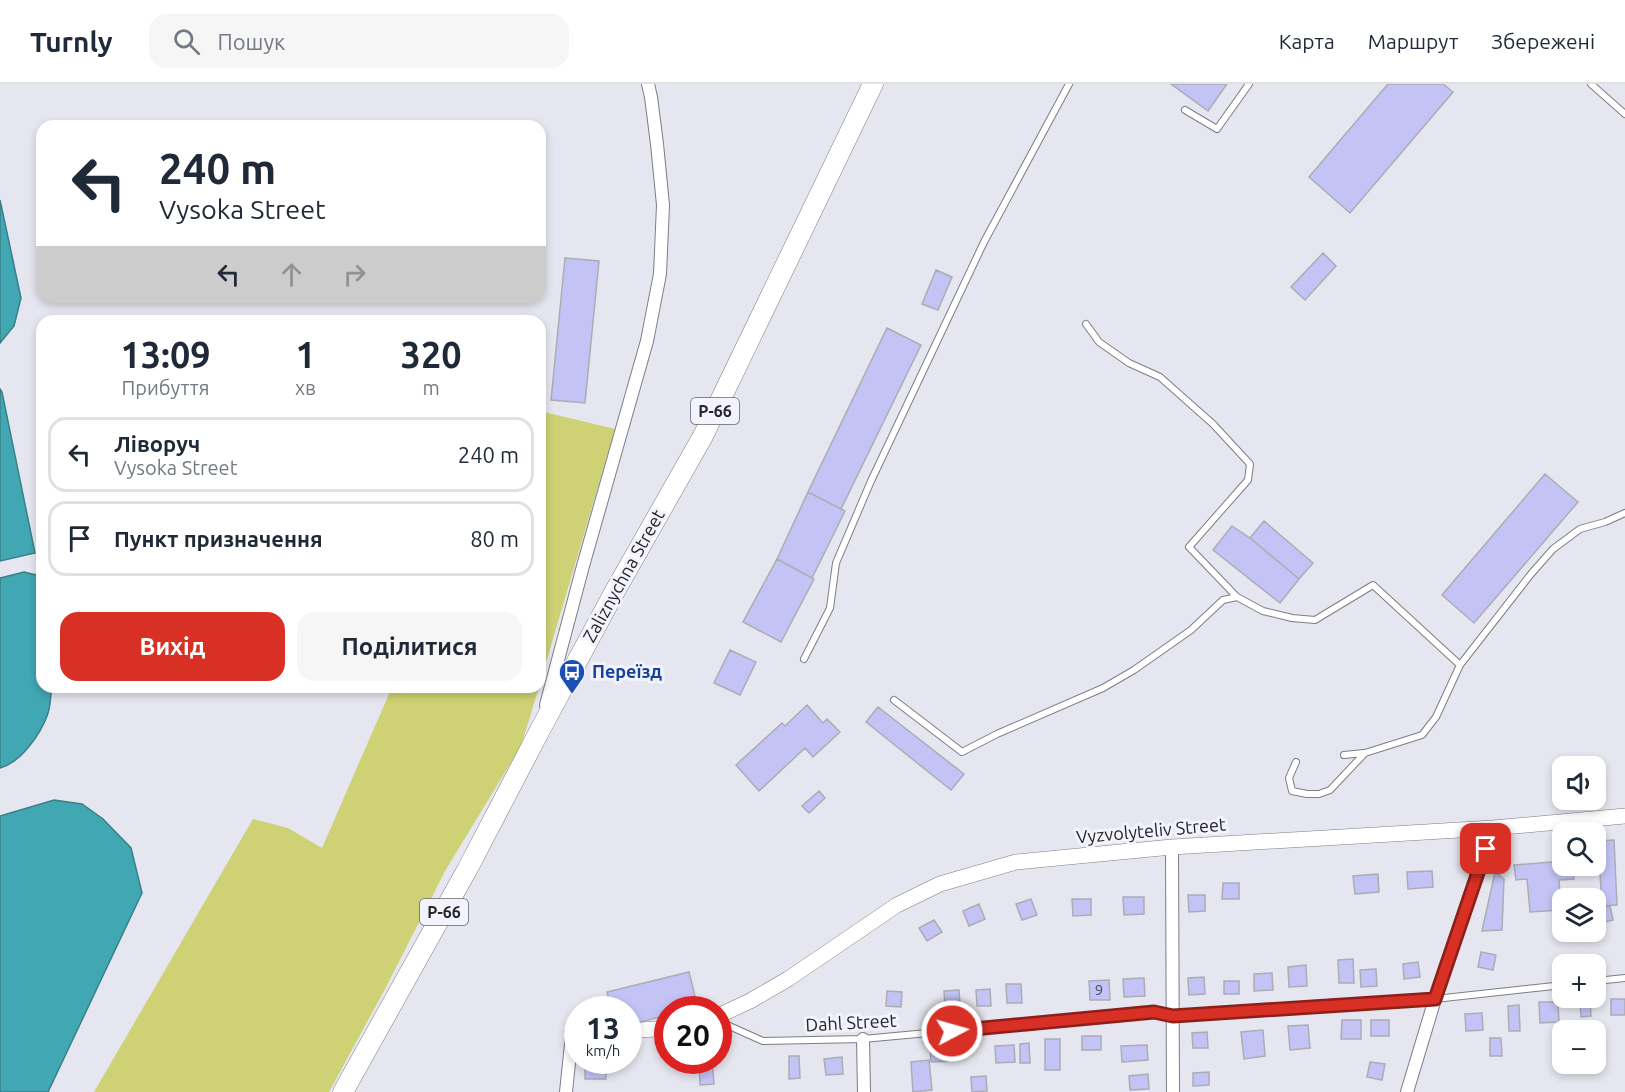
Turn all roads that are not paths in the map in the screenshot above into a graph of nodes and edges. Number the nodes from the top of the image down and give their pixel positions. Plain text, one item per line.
1 (648, 84) edge
2 (873, 84) edge
3 (1069, 84) edge
4 (1249, 84) edge
5 (1591, 84) edge
6 (1185, 110) dead end
7 (1625, 114) edge
8 (1086, 324) dead end
9 (1625, 513) edge
10 (1237, 597) junction
11 (804, 659) dead end
12 (1460, 665) junction
13 (894, 700) dead end
14 (540, 730) junction
15 (1365, 753) junction
16 (1344, 755) dead end
17 (1296, 762) dead end
18 (1625, 816) edge
19 (1493, 828) junction
20 (1172, 847) junction
21 (1625, 978) edge
22 (1606, 980) edge
23 (1552, 986) edge
24 (1435, 999) junction
25 (732, 1009) edge
26 (1173, 1016) junction
27 (732, 1027) edge
28 (863, 1040) junction
29 (569, 1074) edge
30 (343, 1092) edge
31 (566, 1092) edge
32 (864, 1092) edge
33 (1173, 1092) edge
34 (1407, 1092) edge

1 - 14 street
2 - 14 main road, Zaliznychna Street / Р-66
3 - 11 lane
4 - 6 lane
5 - 7 lane
8 - 10 lane
9 - 12 lane
10 - 12 lane
10 - 13 lane
12 - 15 lane
14 - 30 main road, Zaliznychna Street / Р-66
15 - 16 lane
15 - 17 lane
18 - 19 street, Vyzvolyteliv Street
19 - 20 street, Vyzvolyteliv Street
19 - 24 street
20 - 25 street, Vyzvolyteliv Street
20 - 26 street
21 - 22 lane
23 - 24 lane, Dahl Street
24 - 26 lane, Dahl Street
24 - 34 street
26 - 28 lane, Dahl Street
26 - 33 street
27 - 28 lane, Dahl Street
28 - 32 street
29 - 31 street

